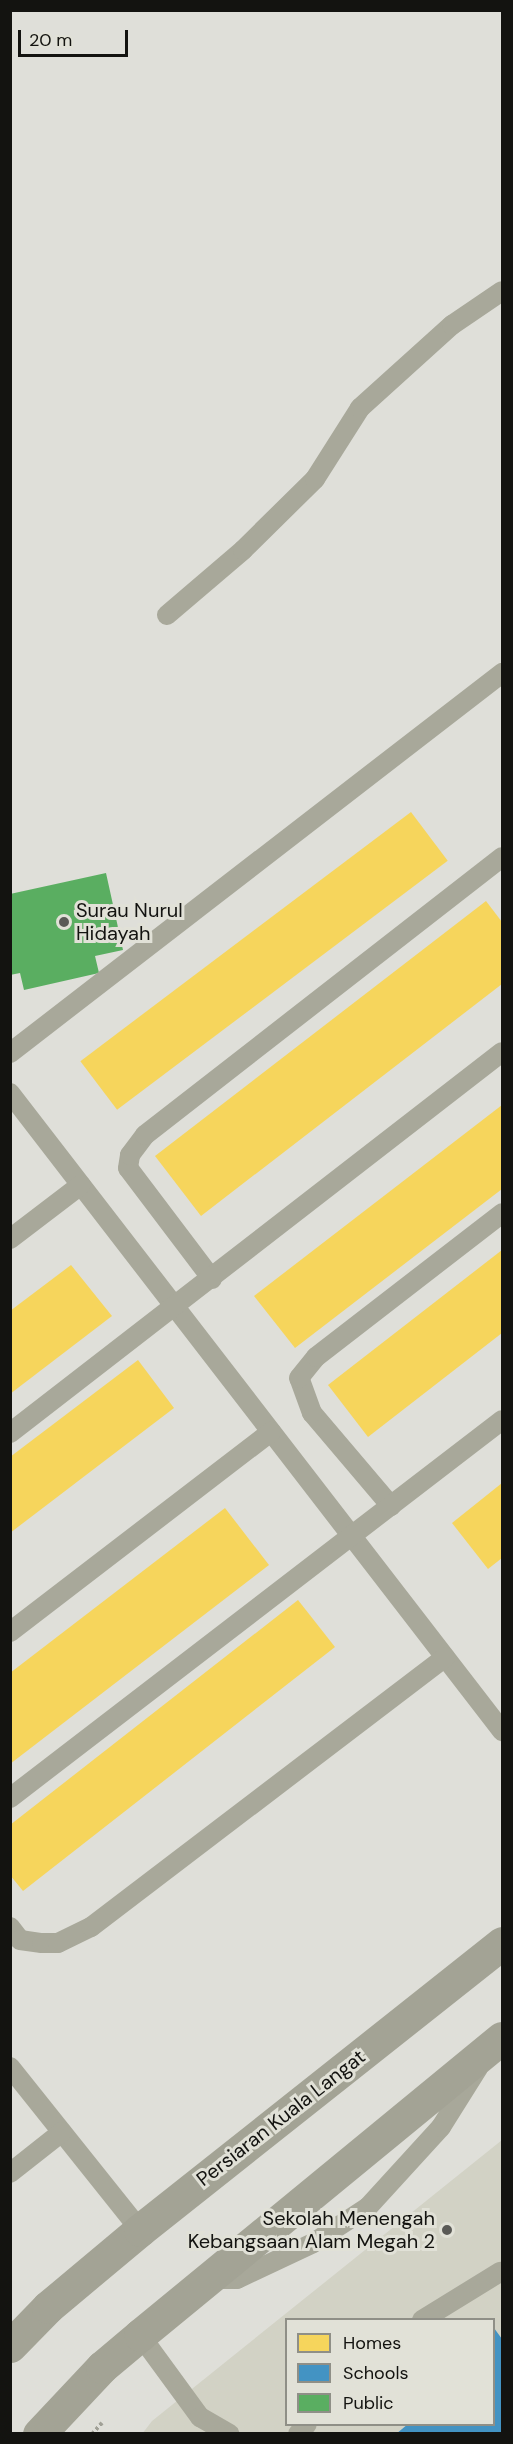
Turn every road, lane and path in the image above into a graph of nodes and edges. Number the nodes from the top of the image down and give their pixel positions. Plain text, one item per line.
1 (502, 291) edge
2 (167, 615) dead end
3 (502, 673) edge
4 (502, 856) edge
5 (502, 1052) edge
6 (10, 1053) edge
7 (10, 1093) edge
8 (81, 1185) junction
9 (502, 1213) edge
10 (10, 1239) edge
11 (212, 1279) junction
12 (176, 1307) junction
13 (502, 1420) edge
14 (271, 1432) junction
15 (10, 1433) edge
16 (391, 1506) junction
17 (352, 1536) junction
18 (10, 1632) edge
19 (445, 1657) junction
20 (502, 1731) edge
21 (10, 1798) edge
22 (10, 1927) edge
23 (502, 1943) edge
24 (496, 2043) edge
25 (10, 2067) edge
26 (62, 2132) junction
27 (10, 2173) edge
28 (140, 2230) junction
29 (500, 2272) dead end
30 (209, 2279) junction
31 (424, 2318) edge
32 (140, 2335) junction
33 (10, 2346) edge
34 (39, 2433) edge
35 (230, 2433) edge

1 - 2 lane
3 - 6 lane
4 - 11 lane
5 - 11 lane
7 - 8 lane
8 - 10 lane
8 - 12 lane
9 - 16 lane
11 - 12 lane
12 - 14 lane
12 - 15 lane
13 - 16 lane
14 - 17 lane
14 - 18 lane
16 - 17 lane
17 - 19 lane
17 - 21 lane
19 - 20 lane
19 - 22 lane
23 - 28 main road, Persiaran Kuala Langat
24 - 30 main road
24 - 30 lane
25 - 26 lane
26 - 27 lane
26 - 28 lane
28 - 33 main road, Persiaran Kuala Langat
29 - 31 lane
30 - 32 main road
32 - 34 main road
32 - 35 lane

